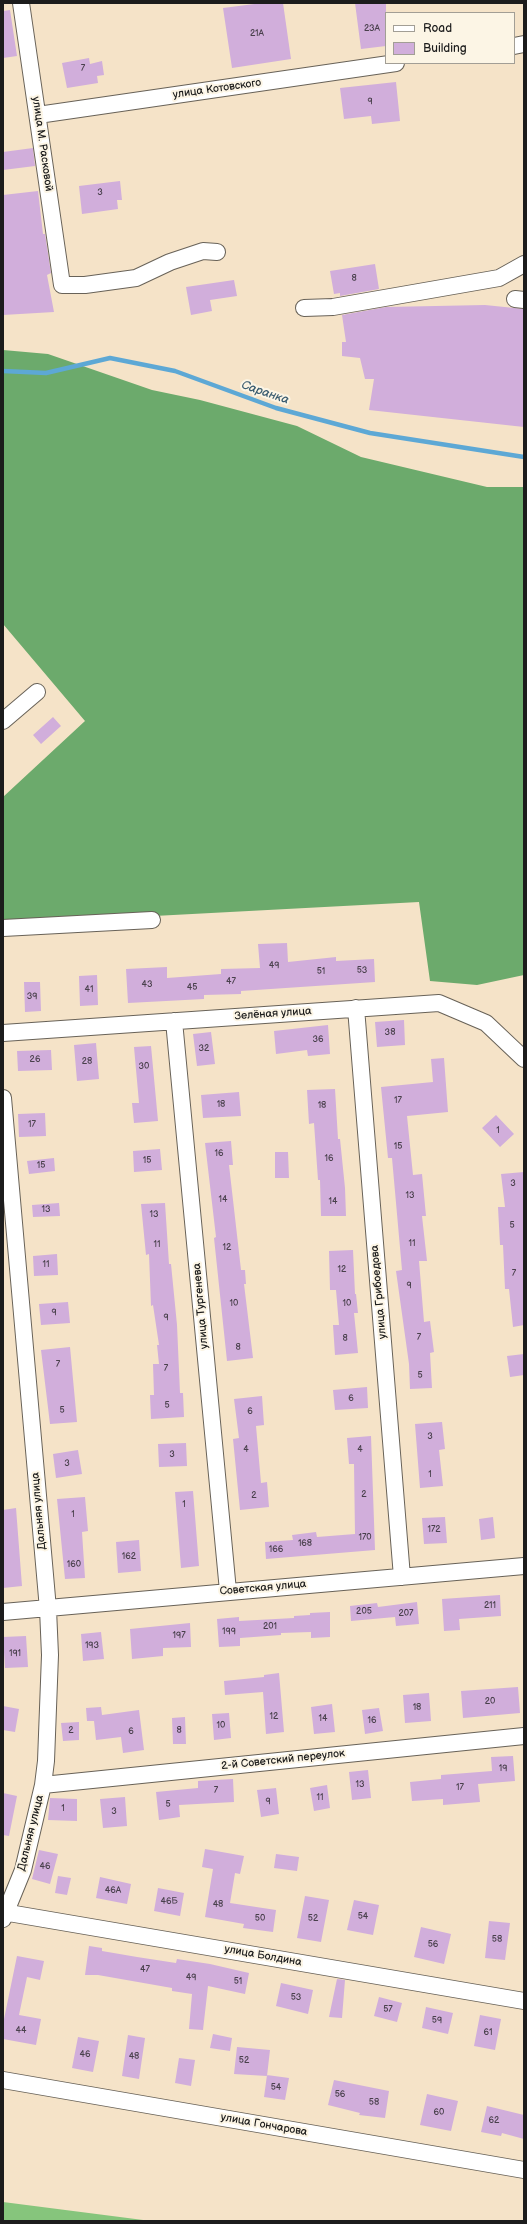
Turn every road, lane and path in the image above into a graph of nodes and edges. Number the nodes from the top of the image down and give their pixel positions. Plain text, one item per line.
1 (21, 3) edge
2 (389, 64) edge
3 (38, 115) junction
4 (217, 252) dead end
5 (524, 264) edge
6 (304, 308) dead end
7 (37, 692) dead end
8 (3, 721) edge
9 (152, 920) dead end
10 (3, 928) edge
11 (356, 1008) junction
12 (174, 1021) junction
13 (3, 1033) edge
14 (524, 1059) edge
15 (3, 1098) edge
16 (524, 1566) edge
17 (402, 1577) junction
18 (228, 1591) junction
19 (48, 1609) junction
20 (3, 1612) edge
21 (524, 1736) edge
22 (43, 1785) junction
23 (4, 1914) edge
24 (524, 2001) edge
25 (3, 2080) edge
26 (524, 2170) edge

1 - 3 street, улица М. Расковой
2 - 3 street, улица Котовского
3 - 4 street, улица М. Расковой
5 - 6 street
7 - 8 street
9 - 10 street
11 - 12 street, Зелёная улица
11 - 14 street, Зелёная улица
11 - 17 street, улица Грибоедова
12 - 13 street, Зелёная улица
12 - 18 street, улица Тургенева
15 - 19 street, Дальняя улица
16 - 17 street, Советская улица
17 - 18 street, Советская улица
18 - 19 street, Советская улица
19 - 20 street, Советская улица
19 - 22 street, Дальняя улица
21 - 22 street, 2-й Советский переулок
22 - 23 street, Дальняя улица
23 - 24 street, улица Болдина
25 - 26 street, улица Гончарова

